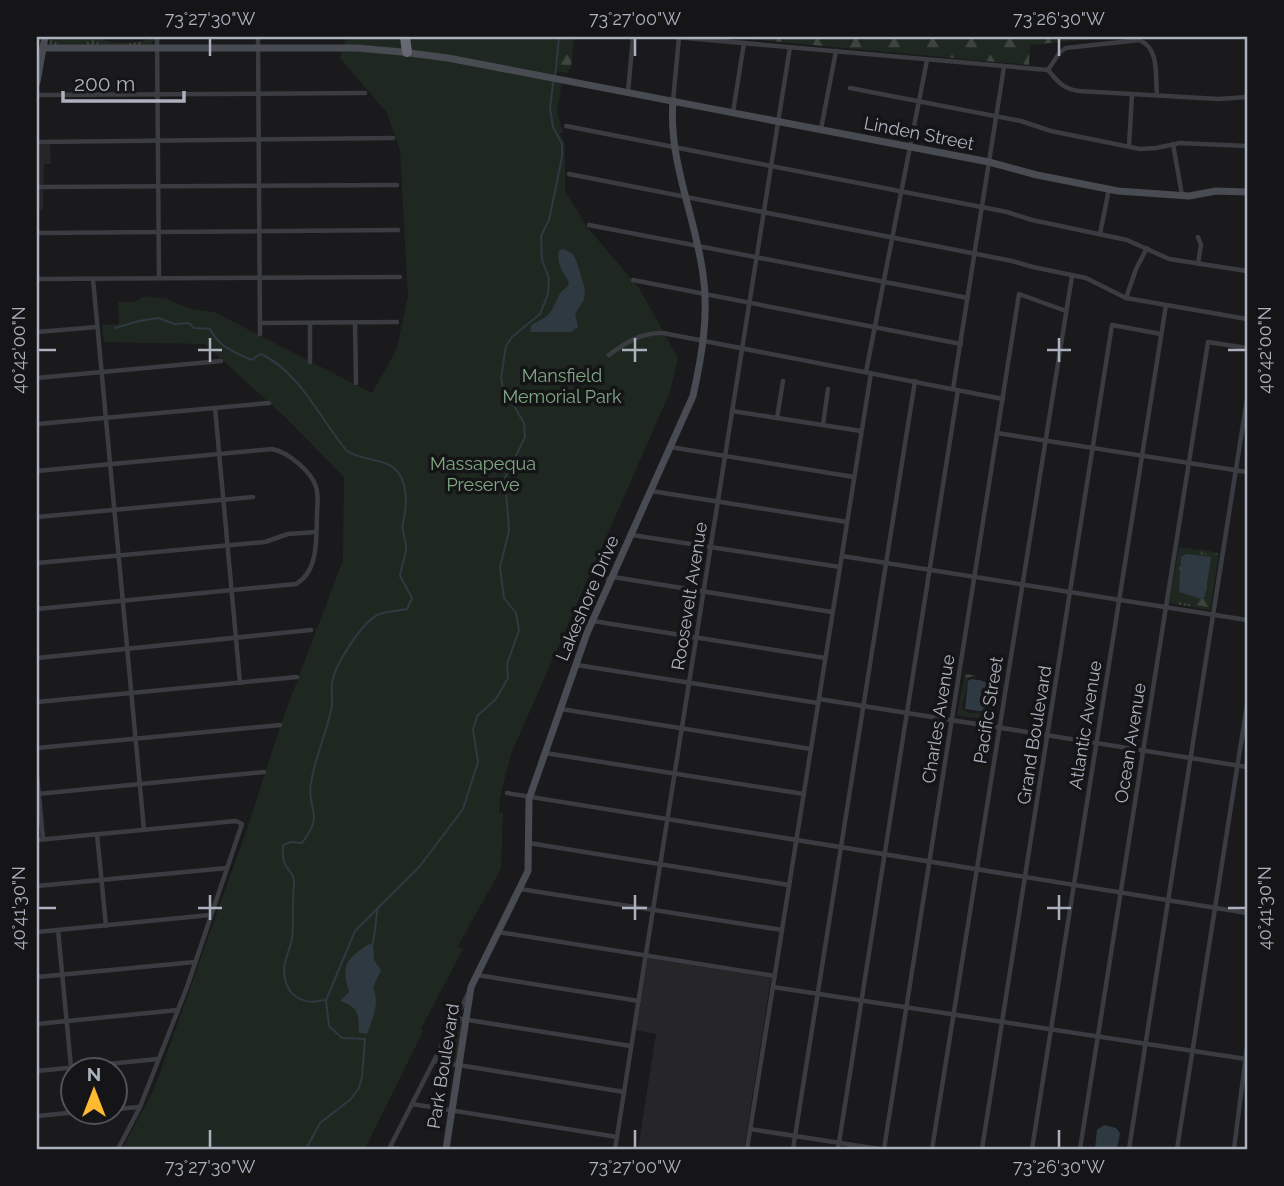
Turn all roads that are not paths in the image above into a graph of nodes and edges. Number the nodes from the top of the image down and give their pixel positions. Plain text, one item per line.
1 (45, 37) edge
2 (157, 37) edge
3 (258, 37) edge
4 (403, 37) edge
5 (633, 37) edge
6 (677, 37) edge
7 (744, 43) junction
8 (790, 47) junction
9 (43, 48) junction
10 (157, 48) junction
11 (258, 48) junction
12 (836, 51) junction
13 (405, 52) junction
14 (927, 60) junction
15 (1004, 67) junction
16 (1048, 70) junction
17 (37, 79) edge
18 (850, 88) dead end
19 (628, 92) junction
20 (365, 93) dead end
21 (157, 94) junction
22 (259, 94) junction
23 (1132, 94) junction
24 (37, 95) edge
25 (1157, 95) junction
26 (1247, 97) edge
27 (673, 101) junction
28 (919, 102) junction
29 (733, 112) junction
30 (996, 117) junction
31 (779, 121) junction
32 (566, 126) dead end
33 (821, 129) junction
34 (393, 138) dead end
35 (158, 140) junction
36 (259, 140) junction
37 (37, 142) edge
38 (1173, 144) junction
39 (1129, 146) junction
40 (1247, 146) edge
41 (674, 147) junction
42 (910, 147) junction
43 (989, 162) junction
44 (771, 167) junction
45 (569, 174) dead end
46 (397, 185) dead end
47 (158, 186) junction
48 (259, 186) junction
49 (37, 187) edge
50 (1110, 189) junction
51 (901, 192) junction
52 (1247, 192) edge
53 (1182, 195) junction
54 (685, 197) junction
55 (982, 208) junction
56 (764, 212) junction
57 (589, 225) dead end
58 (398, 230) dead end
59 (158, 232) junction
60 (259, 232) junction
61 (37, 233) edge
62 (1100, 234) junction
63 (892, 237) junction
64 (1198, 237) dead end
65 (696, 246) junction
66 (1147, 248) junction
67 (975, 253) junction
68 (757, 258) junction
69 (1198, 264) junction
70 (1247, 271) edge
71 (1072, 276) junction
72 (260, 277) junction
73 (400, 277) dead end
74 (159, 278) junction
75 (37, 279) edge
76 (93, 279) junction
77 (633, 280) dead end
78 (883, 282) junction
79 (704, 294) junction
80 (968, 298) junction
81 (1126, 299) junction
82 (750, 303) junction
83 (1166, 305) junction
84 (1066, 311) junction
85 (1247, 319) edge
86 (397, 322) dead end
87 (260, 323) junction
88 (310, 323) junction
89 (355, 323) junction
90 (97, 327) junction
91 (874, 327) junction
92 (37, 332) edge
93 (260, 334) dead end
94 (1161, 334) junction
95 (704, 341) junction
96 (961, 344) junction
97 (742, 348) junction
98 (1247, 348) edge
99 (609, 355) dead end
100 (221, 361) dead end
101 (310, 362) dead end
102 (102, 372) junction
103 (868, 372) junction
104 (37, 378) edge
105 (783, 382) dead end
106 (915, 382) junction
107 (356, 383) dead end
108 (828, 389) dead end
109 (956, 389) junction
110 (1003, 399) junction
111 (1247, 399) edge
112 (269, 403) dead end
113 (215, 408) junction
114 (732, 411) junction
115 (106, 418) junction
116 (777, 418) junction
117 (37, 424) edge
118 (822, 425) junction
119 (861, 431) junction
120 (997, 433) junction
121 (1045, 440) junction
122 (670, 447) junction
123 (1093, 448) junction
124 (219, 454) junction
125 (1142, 455) junction
126 (725, 456) junction
127 (1189, 463) junction
128 (110, 464) junction
129 (1236, 470) junction
130 (37, 471) edge
131 (1247, 472) edge
132 (854, 477) junction
133 (650, 491) junction
134 (253, 497) dead end
135 (223, 500) junction
136 (718, 502) junction
137 (115, 510) junction
138 (37, 517) edge
139 (847, 522) junction
140 (317, 532) junction
141 (631, 534) junction
142 (228, 545) junction
143 (711, 547) junction
144 (119, 555) junction
145 (842, 556) junction
146 (886, 562) junction
147 (37, 563) edge
148 (839, 567) junction
149 (929, 569) junction
150 (593, 572) dead end
151 (975, 576) junction
152 (611, 579) junction
153 (1022, 584) junction
154 (232, 591) junction
155 (704, 592) junction
156 (1070, 592) junction
157 (1119, 599) junction
158 (122, 602) junction
159 (1166, 607) junction
160 (37, 609) edge
161 (832, 612) junction
162 (1213, 614) junction
163 (1247, 620) edge
164 (592, 621) junction
165 (312, 630) dead end
166 (236, 637) junction
167 (696, 638) junction
168 (127, 647) junction
169 (37, 658) edge
170 (825, 658) junction
171 (576, 665) junction
172 (297, 677) dead end
173 (240, 682) junction
174 (689, 683) junction
175 (131, 693) junction
176 (818, 701) junction
177 (37, 702) edge
178 (1247, 705) edge
179 (863, 706) junction
180 (560, 709) junction
181 (906, 713) junction
182 (952, 720) junction
183 (280, 725) dead end
184 (999, 727) junction
185 (682, 729) junction
186 (1048, 735) junction
187 (136, 738) junction
188 (1096, 743) junction
189 (37, 748) edge
190 (811, 749) junction
191 (1143, 750) junction
192 (544, 753) junction
193 (1191, 758) junction
194 (1238, 765) junction
195 (1247, 767) edge
196 (264, 772) dead end
197 (675, 774) junction
198 (37, 775) edge
199 (140, 784) junction
200 (507, 793) dead end
201 (38, 794) edge
202 (804, 794) junction
203 (530, 797) junction
204 (668, 819) junction
205 (144, 830) junction
206 (97, 834) junction
207 (40, 840) edge
208 (796, 840) junction
209 (529, 844) junction
210 (841, 847) junction
211 (884, 854) junction
212 (930, 862) junction
213 (660, 864) junction
214 (227, 868) junction
215 (977, 869) junction
216 (1026, 877) junction
217 (102, 880) junction
218 (789, 885) junction
219 (1074, 885) junction
220 (37, 886) edge
221 (520, 889) junction
222 (1121, 892) junction
223 (1168, 900) junction
224 (1215, 908) junction
225 (653, 910) junction
226 (1247, 913) edge
227 (211, 915) junction
228 (106, 926) junction
229 (58, 930) junction
230 (782, 930) junction
231 (37, 932) edge
232 (498, 932) junction
233 (646, 956) junction
234 (195, 962) junction
235 (62, 975) junction
236 (477, 975) junction
237 (775, 976) junction
238 (37, 977) edge
239 (471, 987) junction
240 (773, 987) junction
241 (818, 993) junction
242 (861, 999) junction
243 (639, 1001) junction
244 (907, 1007) junction
245 (178, 1010) junction
246 (954, 1014) junction
247 (456, 1018) junction
248 (466, 1020) junction
249 (66, 1021) junction
250 (1003, 1022) junction
251 (37, 1024) edge
252 (1051, 1030) junction
253 (1098, 1037) junction
254 (1145, 1044) junction
255 (631, 1046) junction
256 (1247, 1047) edge
257 (1192, 1052) junction
258 (70, 1056) edge
259 (159, 1059) junction
260 (1246, 1059) edge
261 (434, 1061) junction
262 (130, 1062) edge
263 (459, 1065) junction
264 (60, 1068) edge
265 (37, 1071) edge
266 (1245, 1086) edge
267 (624, 1092) junction
268 (412, 1104) junction
269 (139, 1107) junction
270 (130, 1108) edge
271 (452, 1111) junction
272 (60, 1114) edge
273 (37, 1116) edge
274 (750, 1129) junction
275 (795, 1136) junction
276 (617, 1137) junction
277 (838, 1146) edge
278 (390, 1148) edge
279 (118, 1149) edge
280 (401, 1149) edge
281 (446, 1149) edge
282 (615, 1149) edge
283 (747, 1149) edge
284 (793, 1149) edge
285 (879, 1149) edge
286 (884, 1149) edge
287 (932, 1149) edge
288 (982, 1149) edge
289 (1032, 1149) edge
290 (1080, 1149) edge
291 (1129, 1149) edge
292 (1177, 1149) edge
293 (1234, 1149) edge

1 - 9 street
2 - 10 street
3 - 11 street
4 - 13 highway
5 - 19 street
6 - 7 street
6 - 27 street, Lakeshore Drive
7 - 8 street
7 - 29 street
8 - 12 street
8 - 31 street, Roosevelt Avenue
9 - 10 street, Linden Street
9 - 17 street
10 - 11 street, Linden Street
10 - 21 street
11 - 13 street, Linden Street
11 - 22 street
12 - 14 street
12 - 33 street
13 - 19 street, Linden Street
14 - 15 street
14 - 28 street
15 - 16 street
15 - 30 street
16 - 23 street
16 - 25 street
18 - 28 street
19 - 27 street, Linden Street
20 - 22 street
21 - 22 street
21 - 24 street
21 - 35 street
22 - 36 street
23 - 25 street
23 - 39 street
25 - 26 street
27 - 29 street, Linden Street
27 - 41 street, Lakeshore Drive
28 - 30 street
28 - 42 street
29 - 31 street, Linden Street
30 - 39 street
30 - 43 street
31 - 33 street, Linden Street
31 - 44 street, Roosevelt Avenue
32 - 41 street
33 - 42 street, Linden Street
34 - 36 street
35 - 36 street
35 - 37 street
35 - 47 street
36 - 48 street
38 - 39 street
38 - 40 street
38 - 53 street
41 - 44 street
41 - 54 street, Lakeshore Drive
42 - 43 street, Linden Street
42 - 51 street
43 - 50 street, Linden Street
43 - 55 street
44 - 51 street
44 - 56 street, Roosevelt Avenue
45 - 54 street
46 - 48 street
47 - 48 street
47 - 49 street
47 - 59 street
48 - 60 street
50 - 53 street, Linden Street
50 - 62 street
51 - 55 street
51 - 63 street
52 - 53 street, Linden Street
54 - 56 street
54 - 65 street, Lakeshore Drive
55 - 62 street
55 - 67 street
56 - 63 street
56 - 68 street, Roosevelt Avenue
57 - 65 street
58 - 60 street
59 - 60 street
59 - 61 street
59 - 74 street
60 - 72 street
62 - 66 street
63 - 67 street
63 - 78 street
64 - 69 street
65 - 68 street
65 - 79 street, Lakeshore Drive
66 - 69 street
66 - 81 street
67 - 71 street
67 - 80 street
68 - 78 street
68 - 82 street, Roosevelt Avenue
69 - 70 street
71 - 81 street
71 - 84 street, Pacific Street
72 - 73 street
72 - 74 street
72 - 87 street
74 - 76 street
75 - 76 street
76 - 90 street
77 - 79 street
78 - 80 street
78 - 91 street
79 - 82 street
79 - 95 street, Lakeshore Drive
80 - 96 street
81 - 83 street
82 - 91 street
82 - 97 street, Roosevelt Avenue
83 - 85 street
83 - 94 street, Atlantic Avenue
84 - 110 street, Charles Avenue
84 - 121 street, Pacific Street
86 - 89 street
87 - 88 street
87 - 93 street
88 - 89 street
88 - 101 street
89 - 107 street
90 - 92 street
90 - 102 street
91 - 96 street
91 - 103 street
94 - 123 street, Grand Boulevard
94 - 125 street, Atlantic Avenue
95 - 97 street
95 - 99 street
95 - 122 street, Lakeshore Drive
96 - 109 street
97 - 103 street
97 - 114 street, Roosevelt Avenue
98 - 127 street, Ocean Avenue
100 - 102 street
102 - 104 street
102 - 115 street
103 - 106 street
103 - 119 street
105 - 116 street
106 - 109 street
106 - 146 street
108 - 118 street
109 - 110 street
109 - 149 street
110 - 120 street, Charles Avenue
111 - 129 street
112 - 113 street
113 - 115 street
113 - 124 street
114 - 116 street
114 - 126 street, Roosevelt Avenue
115 - 117 street
115 - 128 street
116 - 118 street
118 - 119 street
119 - 132 street
120 - 121 street
120 - 151 street, Charles Avenue
121 - 123 street
121 - 153 street, Pacific Street
122 - 126 street
122 - 133 street, Lakeshore Drive
123 - 125 street
123 - 156 street, Grand Boulevard
124 - 128 street
124 - 135 street
124 - 140 street
125 - 127 street
125 - 157 street, Atlantic Avenue
126 - 132 street
126 - 136 street, Roosevelt Avenue
127 - 129 street
127 - 159 street, Ocean Avenue
128 - 130 street
128 - 137 street
129 - 131 street
129 - 162 street
132 - 139 street
133 - 136 street
133 - 141 street, Lakeshore Drive
134 - 135 street
135 - 137 street
135 - 142 street
136 - 139 street
136 - 143 street, Roosevelt Avenue
137 - 138 street
137 - 144 street
139 - 145 street
140 - 142 street
140 - 154 street
141 - 143 street
141 - 152 street, Lakeshore Drive
142 - 144 street
142 - 154 street
143 - 148 street
143 - 155 street, Roosevelt Avenue
144 - 147 street
144 - 158 street
145 - 146 street
145 - 148 street
146 - 149 street
146 - 179 street
148 - 161 street
149 - 151 street
149 - 181 street
150 - 152 street
151 - 153 street
151 - 182 street, Charles Avenue
152 - 155 street
152 - 164 street, Lakeshore Drive
153 - 156 street
153 - 184 street, Pacific Street
154 - 158 street
154 - 166 street
155 - 161 street
155 - 167 street, Roosevelt Avenue
156 - 157 street
156 - 186 street, Grand Boulevard
157 - 159 street
157 - 188 street, Atlantic Avenue
158 - 160 street
158 - 168 street
159 - 162 street
159 - 191 street, Ocean Avenue
161 - 170 street
162 - 163 street
162 - 193 street
164 - 167 street
164 - 171 street, Lakeshore Drive
165 - 166 street
166 - 168 street
166 - 173 street
167 - 170 street
167 - 174 street, Roosevelt Avenue
168 - 169 street
168 - 175 street
170 - 176 street
171 - 174 street
171 - 180 street, Lakeshore Drive
172 - 173 street
173 - 175 street
174 - 176 street
174 - 185 street, Roosevelt Avenue
175 - 177 street
175 - 187 street
176 - 179 street
176 - 190 street
178 - 194 street
179 - 181 street
179 - 210 street
180 - 185 street
180 - 192 street, Lakeshore Drive
181 - 182 street
181 - 211 street
182 - 184 street
182 - 212 street, Charles Avenue
183 - 187 street
184 - 186 street
184 - 215 street, Pacific Street
185 - 190 street
185 - 197 street, Roosevelt Avenue
186 - 188 street
186 - 216 street, Grand Boulevard
187 - 189 street
187 - 199 street
188 - 191 street
188 - 219 street, Atlantic Avenue
190 - 202 street
191 - 193 street
191 - 222 street, Ocean Avenue
192 - 197 street
192 - 203 street, Lakeshore Drive
193 - 194 street
193 - 223 street
194 - 195 street
194 - 224 street
196 - 199 street
197 - 202 street
197 - 204 street, Roosevelt Avenue
198 - 201 street
199 - 201 street
199 - 205 street
200 - 203 street
201 - 207 street
202 - 208 street
203 - 204 street
203 - 209 street, Lakeshore Drive
204 - 208 street
204 - 213 street, Roosevelt Avenue
205 - 206 street
205 - 214 street
206 - 207 street
206 - 217 street
208 - 210 street
208 - 218 street
209 - 213 street
209 - 221 street, Lakeshore Drive
210 - 211 street
210 - 241 street
211 - 212 street
211 - 242 street
212 - 215 street
212 - 244 street, Charles Avenue
213 - 218 street
213 - 225 street, Roosevelt Avenue
214 - 217 street
214 - 227 street
215 - 216 street
215 - 246 street, Pacific Street
216 - 219 street
216 - 250 street, Grand Boulevard
217 - 220 street
217 - 228 street
218 - 230 street
219 - 222 street
219 - 252 street, Atlantic Avenue
221 - 225 street
221 - 232 street, Lakeshore Drive
222 - 223 street
222 - 253 street, Ocean Avenue
223 - 224 street
223 - 254 street
224 - 226 street
224 - 257 street
225 - 230 street
225 - 233 street, Roosevelt Avenue
227 - 228 street
227 - 234 street
228 - 229 street
229 - 231 street
229 - 235 street
230 - 237 street
232 - 233 street
232 - 236 street, Lakeshore Drive
233 - 237 street
233 - 243 street, Roosevelt Avenue
234 - 235 street
234 - 245 street
235 - 238 street
235 - 249 street
236 - 239 street, Lakeshore Drive
236 - 243 street
237 - 240 street
239 - 247 street, Lakeshore Drive
239 - 248 street, Park Boulevard
240 - 241 street
240 - 274 street
241 - 242 street
241 - 275 street
242 - 244 street
242 - 277 street
243 - 255 street, Roosevelt Avenue
244 - 246 street
244 - 286 street, Charles Avenue
245 - 249 street
245 - 259 street
246 - 250 street
246 - 287 street, Pacific Street
247 - 248 street
247 - 261 street, Lakeshore Drive
248 - 255 street
248 - 263 street, Park Boulevard
249 - 251 street
249 - 258 street
250 - 252 street
250 - 288 street, Grand Boulevard
252 - 253 street
252 - 289 street, Atlantic Avenue
253 - 254 street
253 - 290 street, Ocean Avenue
254 - 257 street
254 - 291 street
255 - 267 street, Roosevelt Avenue
256 - 260 street
257 - 260 street
257 - 292 street
259 - 262 street
259 - 269 street
260 - 266 street
261 - 263 street
261 - 268 street, Lakeshore Drive
263 - 267 street
263 - 271 street, Park Boulevard
264 - 265 street
266 - 293 street
267 - 276 street, Roosevelt Avenue
268 - 271 street
268 - 278 street, Lakeshore Drive
269 - 270 street
269 - 279 street
271 - 276 street
271 - 281 street, Park Boulevard
272 - 273 street
274 - 275 street
274 - 283 street
275 - 277 street
275 - 284 street
276 - 282 street, Roosevelt Avenue
277 - 285 street
278 - 280 street

